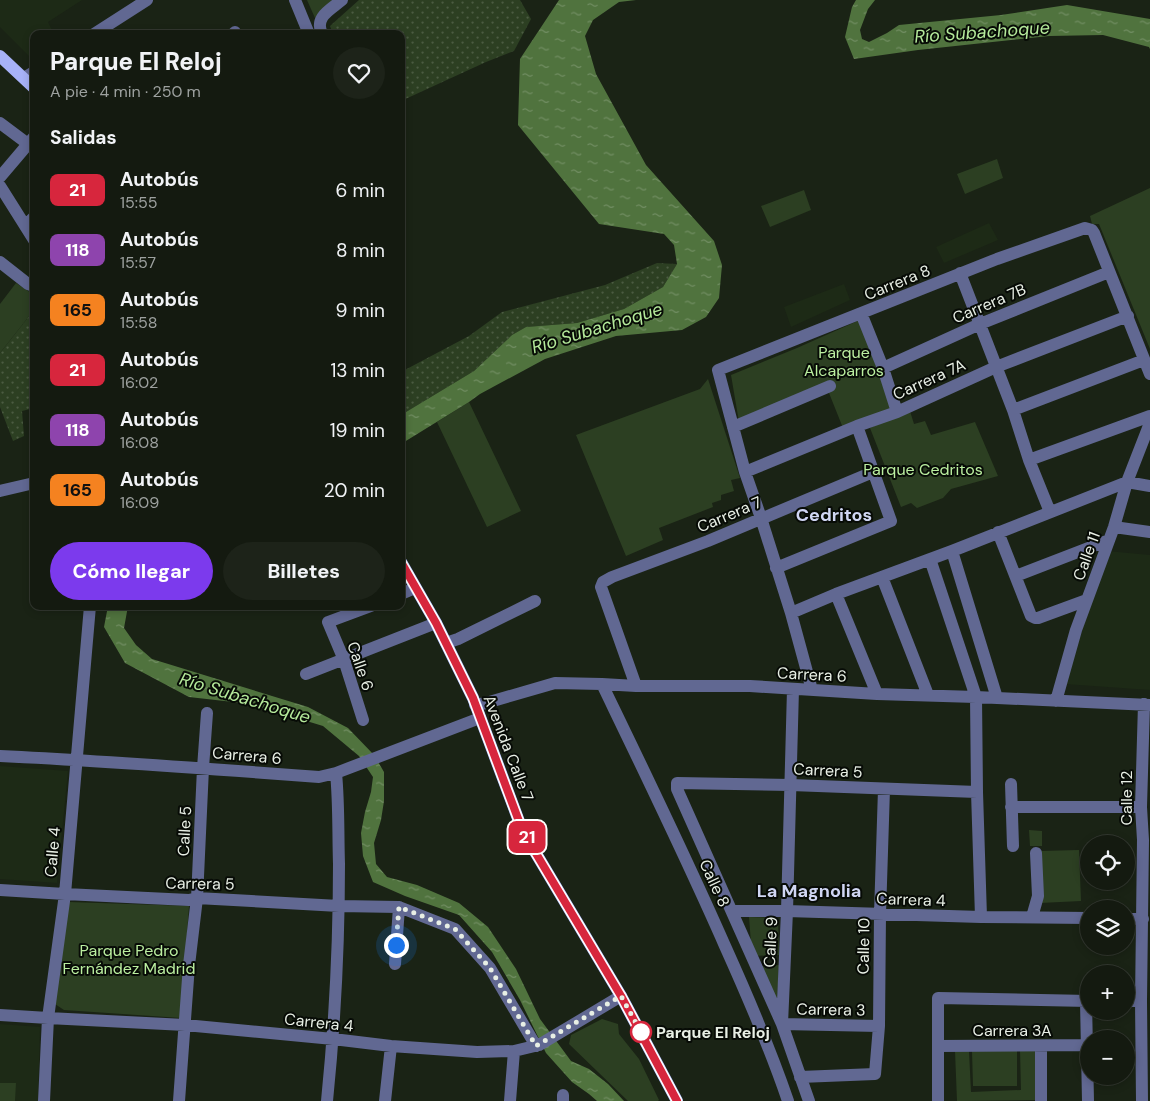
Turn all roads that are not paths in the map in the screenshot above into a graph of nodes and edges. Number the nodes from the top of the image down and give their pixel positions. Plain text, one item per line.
1 (146, 0) edge
2 (295, 0) edge
3 (342, 0) edge
4 (100, 30) edge
5 (307, 30) edge
6 (320, 30) edge
7 (0, 56) edge
8 (29, 75) edge
9 (0, 123) edge
10 (30, 139) edge
11 (30, 141) edge
12 (0, 177) edge
13 (0, 186) edge
14 (29, 222) edge
15 (0, 262) edge
16 (1109, 272) junction
17 (960, 274) junction
18 (30, 285) edge
19 (861, 313) junction
20 (1128, 316) junction
21 (980, 324) junction
22 (1144, 360) junction
23 (996, 367) junction
24 (883, 368) junction
25 (1150, 374) edge
26 (830, 386) dead end
27 (1014, 410) junction
28 (897, 412) junction
29 (1150, 416) edge
30 (1150, 423) edge
31 (857, 426) junction
32 (733, 427) junction
33 (1029, 460) junction
34 (745, 472) junction
35 (873, 472) junction
36 (1127, 482) junction
37 (30, 485) edge
38 (1150, 486) edge
39 (0, 491) edge
40 (1050, 512) junction
41 (761, 518) junction
42 (1114, 527) junction
43 (998, 532) junction
44 (1150, 532) edge
45 (1109, 540) junction
46 (952, 551) junction
47 (930, 559) junction
48 (776, 568) junction
49 (405, 569) edge
50 (1016, 576) junction
51 (882, 577) junction
52 (416, 588) junction
53 (405, 592) edge
54 (836, 594) junction
55 (1087, 600) junction
56 (535, 601) dead end
57 (90, 610) edge
58 (360, 610) edge
59 (791, 614) junction
60 (436, 623) junction
61 (446, 643) junction
62 (344, 660) junction
63 (306, 674) dead end
64 (602, 684) junction
65 (636, 686) junction
66 (793, 689) junction
67 (812, 690) junction
68 (877, 694) junction
69 (928, 695) junction
70 (976, 696) junction
71 (997, 698) junction
72 (1056, 701) junction
73 (475, 705) junction
74 (1147, 705) edge
75 (207, 713) dead end
76 (480, 718) junction
77 (362, 720) dead end
78 (0, 756) edge
79 (77, 760) junction
80 (203, 768) junction
81 (336, 773) junction
82 (1011, 784) dead end
83 (791, 785) junction
84 (884, 789) junction
85 (977, 792) junction
86 (1011, 807) junction
87 (1141, 807) junction
88 (1147, 840) edge
89 (1013, 846) dead end
90 (1036, 853) dead end
91 (0, 890) edge
92 (65, 894) junction
93 (197, 898) junction
94 (339, 906) junction
95 (399, 907) junction
96 (732, 911) junction
97 (787, 911) junction
98 (1145, 911) edge
99 (880, 914) junction
100 (981, 917) junction
101 (1032, 917) junction
102 (1080, 918) edge
103 (395, 964) dead end
104 (621, 996) junction
105 (1144, 996) edge
106 (1080, 1001) edge
107 (0, 1015) edge
108 (48, 1018) junction
109 (782, 1024) junction
110 (185, 1025) junction
111 (879, 1026) junction
112 (333, 1039) junction
113 (391, 1046) junction
114 (538, 1046) junction
115 (938, 1046) junction
116 (1041, 1046) junction
117 (1080, 1046) edge
118 (514, 1051) junction
119 (800, 1077) junction
120 (1087, 1085) edge
121 (44, 1101) edge
122 (179, 1101) edge
123 (327, 1101) edge
124 (385, 1101) edge
125 (510, 1101) edge
126 (677, 1101) edge
127 (788, 1101) edge
128 (809, 1101) edge
129 (938, 1101) edge
130 (1041, 1101) edge
131 (1088, 1101) edge
132 (1142, 1101) edge

1 - 4 street
2 - 5 street
3 - 6 street
7 - 8 main road
9 - 10 street
11 - 12 street
13 - 14 street
15 - 18 street
16 - 17 street, Carrera 8
16 - 20 street
16 - 21 street, Carrera 7B
17 - 19 street, Carrera 8
17 - 21 street
19 - 24 street
19 - 32 street, Carrera 8
20 - 22 street
20 - 23 street, Carrera 7A
21 - 23 street
21 - 24 street, Carrera 7B
22 - 25 street
22 - 27 street
23 - 27 street
23 - 28 street, Carrera 7A
24 - 28 street
26 - 32 street
27 - 33 street
28 - 31 street, Carrera 7A
29 - 33 street
30 - 36 street, Calle 11
31 - 34 street, Carrera 7A
31 - 35 street
32 - 34 street
33 - 40 street
34 - 41 street
35 - 41 street, Carrera 7
35 - 48 street
36 - 38 street
36 - 40 street
36 - 42 street, Calle 11
37 - 39 street
40 - 43 street
41 - 48 street
41 - 65 street, Carrera 7
42 - 44 street
42 - 45 street, Calle 11
43 - 46 street
43 - 50 street
45 - 50 street
45 - 55 street, Calle 11
46 - 47 street
46 - 71 street
47 - 51 street
47 - 70 street
48 - 59 street
49 - 52 main road, Avenida Calle 7
50 - 55 street
51 - 54 street
51 - 69 street
52 - 53 street
52 - 60 main road, Avenida Calle 7
54 - 59 street
54 - 68 street
55 - 72 street, Calle 11
56 - 61 street
57 - 79 street, Calle 4
58 - 62 street, Calle 6
59 - 67 street
60 - 61 main road, Avenida Calle 7
60 - 62 street
61 - 73 main road, Avenida Calle 7
62 - 63 street
62 - 77 street, Calle 6
64 - 65 street, Carrera 6
64 - 73 street, Carrera 6
64 - 127 street, Calle 8
65 - 66 street, Carrera 6
66 - 67 street, Carrera 6
66 - 83 street, Calle 9
67 - 68 street, Carrera 6
68 - 69 street, Carrera 6
69 - 70 street, Carrera 6
70 - 71 street, Carrera 6
70 - 85 street
71 - 72 street, Carrera 6
72 - 74 street, Carrera 6
73 - 76 main road, Avenida Calle 7
74 - 87 street, Calle 12
75 - 80 street, Calle 5
76 - 81 street, Carrera 6
76 - 104 main road, Avenida Calle 7
78 - 79 street, Carrera 6
79 - 80 street, Carrera 6
79 - 92 street, Calle 4
80 - 81 street, Carrera 6
80 - 93 street, Calle 5
81 - 94 street
82 - 86 street
83 - 84 street, Carrera 5
83 - 96 street, Carrera 5
83 - 97 street, Calle 9
84 - 85 street, Carrera 5
84 - 99 street, Calle 10
85 - 100 street
86 - 87 street
86 - 89 street
87 - 88 street, Calle 12
88 - 98 street, Calle 12
90 - 101 street
91 - 92 street, Carrera 5
92 - 93 street, Carrera 5
92 - 108 street, Calle 4
93 - 94 street, Carrera 5
93 - 110 street, Calle 5
94 - 95 street, Carrera 5
94 - 112 street
95 - 103 street
95 - 114 street
96 - 97 street, Carrera 4
96 - 109 street
97 - 99 street, Carrera 4
97 - 109 street, Calle 9
98 - 105 street, Calle 12
99 - 100 street, Carrera 4
99 - 111 street, Calle 10
100 - 101 street, Carrera 4
101 - 102 street, Carrera 4
104 - 114 street, Carrera 4
104 - 126 main road, Avenida Calle 7
105 - 132 street, Calle 12
106 - 115 street
107 - 108 street, Carrera 4
108 - 110 street, Carrera 4
108 - 121 street, Calle 4
109 - 111 street, Carrera 3
109 - 119 street, Calle 9
110 - 112 street, Carrera 4
110 - 122 street, Calle 5
111 - 119 street, Calle 10
112 - 113 street, Carrera 4
112 - 123 street
113 - 118 street, Carrera 4
113 - 124 street
114 - 118 street, Carrera 4
115 - 116 street, Carrera 3A
115 - 129 street
116 - 117 street, Carrera 3A
116 - 130 street
118 - 125 street
119 - 128 street, Calle 9
120 - 131 street

